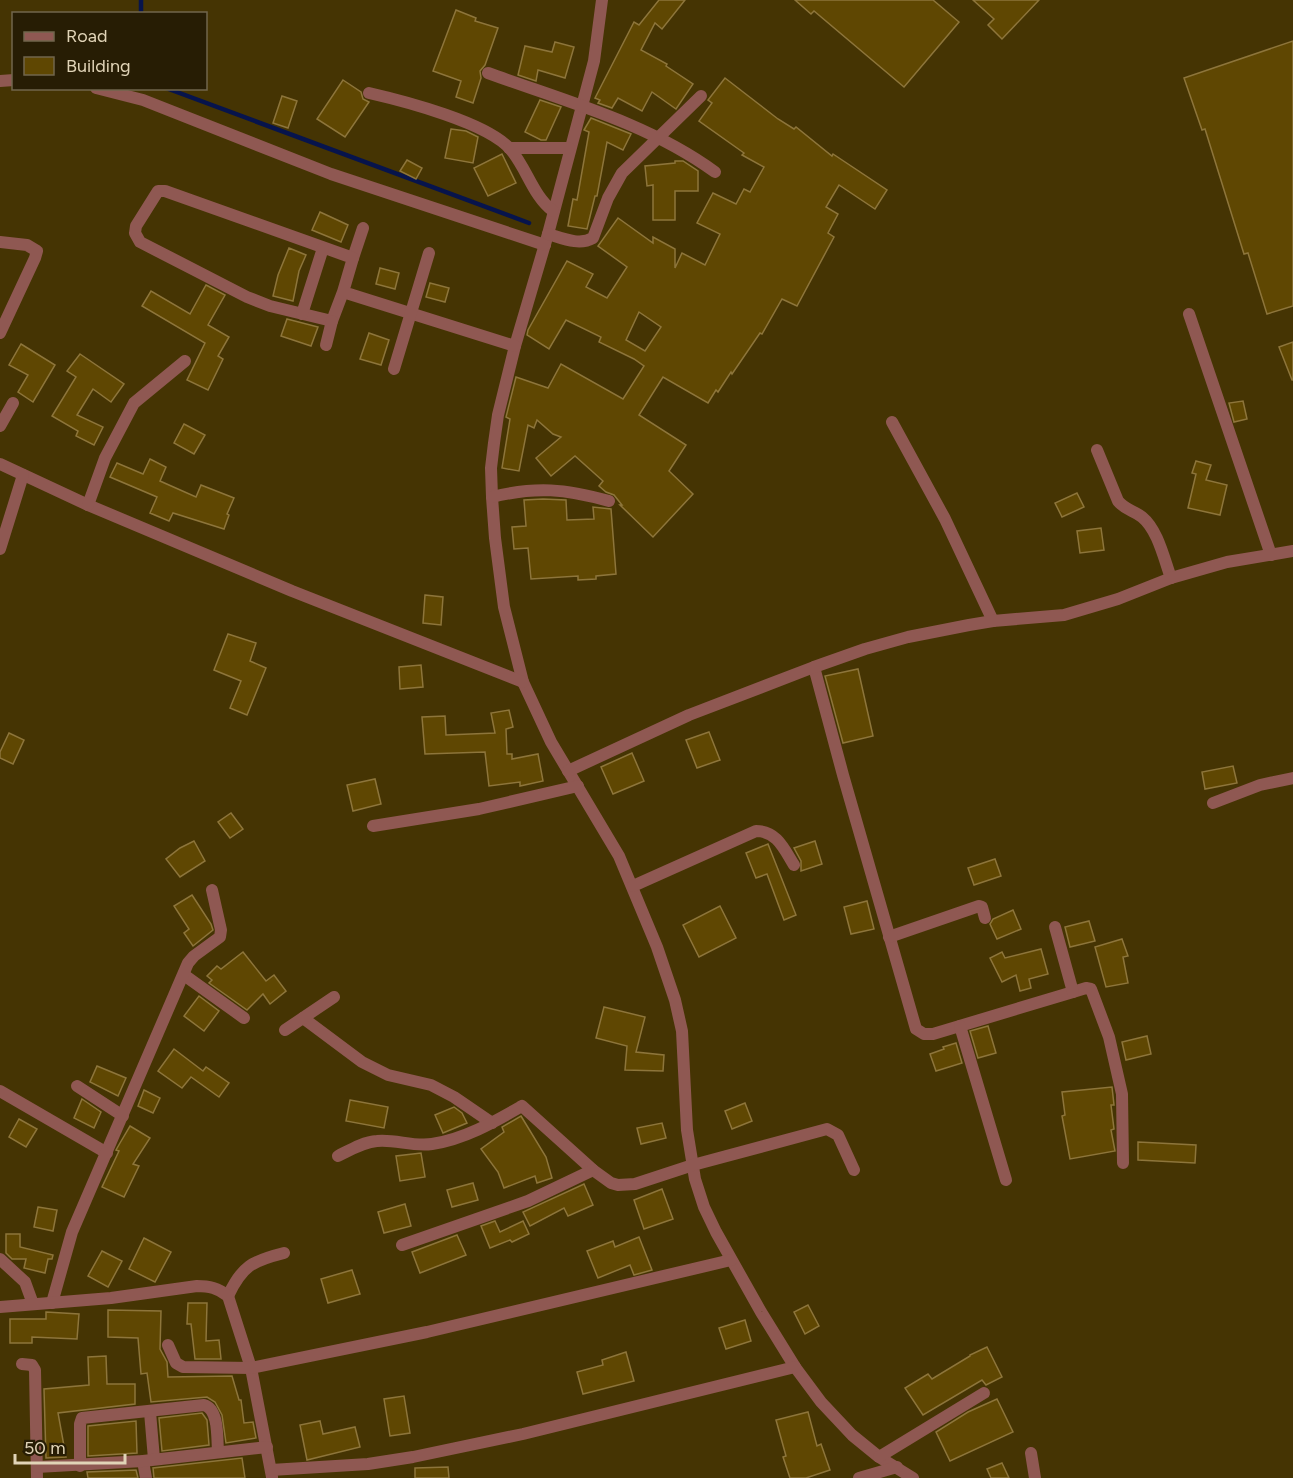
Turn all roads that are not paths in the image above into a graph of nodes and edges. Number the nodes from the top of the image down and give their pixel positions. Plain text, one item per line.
1 (602, 0) edge
2 (488, 73) dead end
3 (104, 90) edge
4 (369, 93) dead end
5 (701, 96) dead end
6 (580, 106) junction
7 (658, 137) junction
8 (509, 148) junction
9 (569, 148) junction
10 (715, 172) dead end
11 (554, 211) junction
12 (363, 228) dead end
13 (546, 240) junction
14 (0, 242) edge
15 (323, 248) junction
16 (429, 253) dead end
17 (353, 258) junction
18 (344, 292) junction
19 (410, 313) junction
20 (302, 314) junction
21 (1189, 314) dead end
22 (332, 321) junction
23 (0, 333) edge
24 (326, 345) dead end
25 (515, 346) junction
26 (185, 362) dead end
27 (394, 369) dead end
28 (13, 404) dead end
29 (892, 422) dead end
30 (0, 426) edge
31 (1097, 450) dead end
32 (0, 464) edge
33 (23, 475) junction
34 (492, 496) junction
35 (609, 501) dead end
36 (88, 504) junction
37 (0, 549) edge
38 (1293, 551) edge
39 (1271, 555) junction
40 (1171, 578) junction
41 (993, 621) junction
42 (814, 667) junction
43 (523, 682) junction
44 (568, 771) junction
45 (1293, 778) edge
46 (578, 786) junction
47 (1213, 803) dead end
48 (373, 826) dead end
49 (794, 865) dead end
50 (633, 886) junction
51 (212, 890) dead end
52 (985, 918) dead end
53 (1055, 927) dead end
54 (889, 937) junction
55 (184, 975) junction
56 (1074, 992) junction
57 (334, 997) dead end
58 (244, 1018) dead end
59 (303, 1018) junction
60 (960, 1026) junction
61 (285, 1030) dead end
62 (77, 1086) dead end
63 (0, 1091) edge
64 (123, 1116) junction
65 (492, 1123) junction
66 (107, 1153) junction
67 (338, 1156) dead end
68 (1123, 1163) dead end
69 (693, 1165) junction
70 (593, 1170) junction
71 (854, 1170) dead end
72 (1006, 1180) dead end
73 (402, 1245) dead end
74 (284, 1253) dead end
75 (0, 1259) edge
76 (731, 1260) junction
77 (228, 1296) junction
78 (52, 1303) junction
79 (33, 1304) junction
80 (0, 1307) edge
81 (168, 1346) dead end
82 (22, 1364) dead end
83 (795, 1367) junction
84 (251, 1368) junction
85 (984, 1393) dead end
86 (150, 1412) junction
87 (267, 1447) junction
88 (218, 1452) junction
89 (1031, 1453) dead end
90 (879, 1457) junction
91 (148, 1460) junction
92 (80, 1466) junction
93 (897, 1467) junction
94 (37, 1473) edge
95 (272, 1474) edge
96 (146, 1478) edge
97 (859, 1478) edge
98 (913, 1478) edge
99 (1035, 1478) edge

1 - 6 street
2 - 6 street
3 - 13 street
4 - 8 street
5 - 7 street
6 - 7 street
6 - 9 street
7 - 10 street
7 - 13 street
8 - 9 street
8 - 11 street
9 - 11 street
11 - 13 street
12 - 17 street
13 - 25 street
14 - 23 street
15 - 17 street
15 - 20 street
15 - 20 street
16 - 19 street
17 - 18 street
18 - 19 street
18 - 22 street
19 - 25 street
19 - 27 street
20 - 22 street
21 - 39 street
22 - 24 street
25 - 34 street
26 - 36 street
28 - 30 street
29 - 41 street
31 - 40 street
32 - 33 street
33 - 36 street
33 - 37 street
34 - 35 street
34 - 43 street
36 - 43 street
38 - 39 street
39 - 40 street
40 - 41 street
41 - 42 street
42 - 44 street
42 - 54 street
43 - 44 street
44 - 46 street
45 - 47 street
46 - 48 street
46 - 50 street
49 - 50 street
50 - 69 street
51 - 55 street
52 - 54 street
53 - 56 street
54 - 60 street
55 - 58 street
55 - 64 street
56 - 60 street
56 - 68 street
57 - 59 street
59 - 61 street
59 - 65 street
60 - 72 street
62 - 64 street
63 - 66 street
64 - 66 street
65 - 67 street
65 - 70 street
66 - 78 street
69 - 70 street
69 - 71 street
69 - 76 street
70 - 73 street
74 - 77 street
75 - 79 street
76 - 83 street
76 - 84 street
77 - 78 street
77 - 84 street
78 - 79 street
79 - 80 street
81 - 84 street
82 - 94 street
83 - 90 street
83 - 95 street
84 - 87 street
85 - 90 street
86 - 88 street
86 - 91 street
86 - 92 street
87 - 88 street
87 - 95 street
88 - 91 street
89 - 99 street
90 - 93 street
91 - 92 street
91 - 96 street
92 - 94 street
93 - 97 street
93 - 98 street

